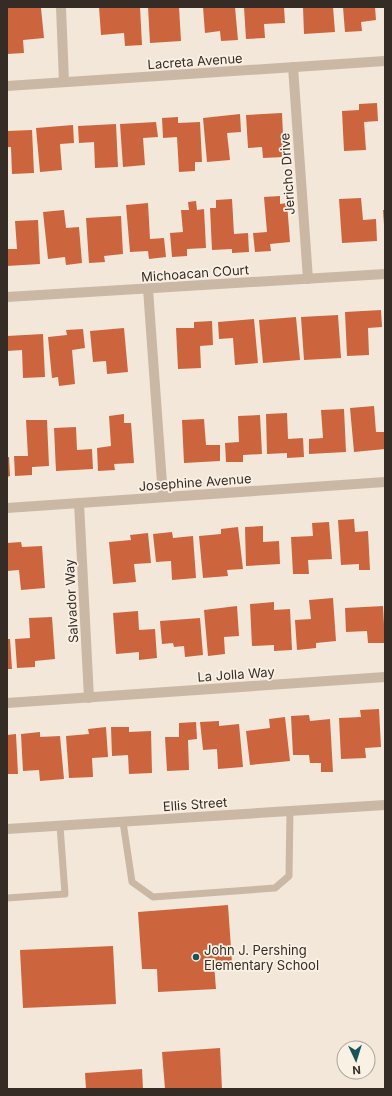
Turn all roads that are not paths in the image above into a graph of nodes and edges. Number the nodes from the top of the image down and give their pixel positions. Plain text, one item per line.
1 (61, 7) edge
2 (385, 61) edge
3 (293, 67) junction
4 (64, 82) junction
5 (7, 86) edge
6 (385, 274) edge
7 (308, 278) junction
8 (148, 289) junction
9 (7, 298) edge
10 (385, 482) edge
11 (162, 497) junction
12 (79, 503) junction
13 (7, 508) edge
14 (385, 677) edge
15 (89, 698) junction
16 (7, 703) edge
17 (385, 805) edge
18 (290, 811) junction
19 (123, 822) junction
20 (60, 826) junction
21 (7, 829) edge
22 (7, 898) edge

1 - 4 street
2 - 3 street, Lacreta Avenue
3 - 4 street, Lacreta Avenue
3 - 7 street, Jericho Drive
4 - 5 street, Lacreta Avenue
6 - 7 street, Michoacan COurt
7 - 8 street, Michoacan COurt
8 - 9 street, Michoacan COurt
8 - 11 street
10 - 11 street, Josephine Avenue
11 - 12 street, Josephine Avenue
12 - 13 street, Josephine Avenue
12 - 15 street, Salvador Way
14 - 15 street, La Jolla Way
15 - 16 street, La Jolla Way
17 - 18 street, Ellis Street
18 - 19 street, Ellis Street
18 - 19 lane
19 - 20 street, Ellis Street
20 - 21 street, Ellis Street
20 - 22 lane

